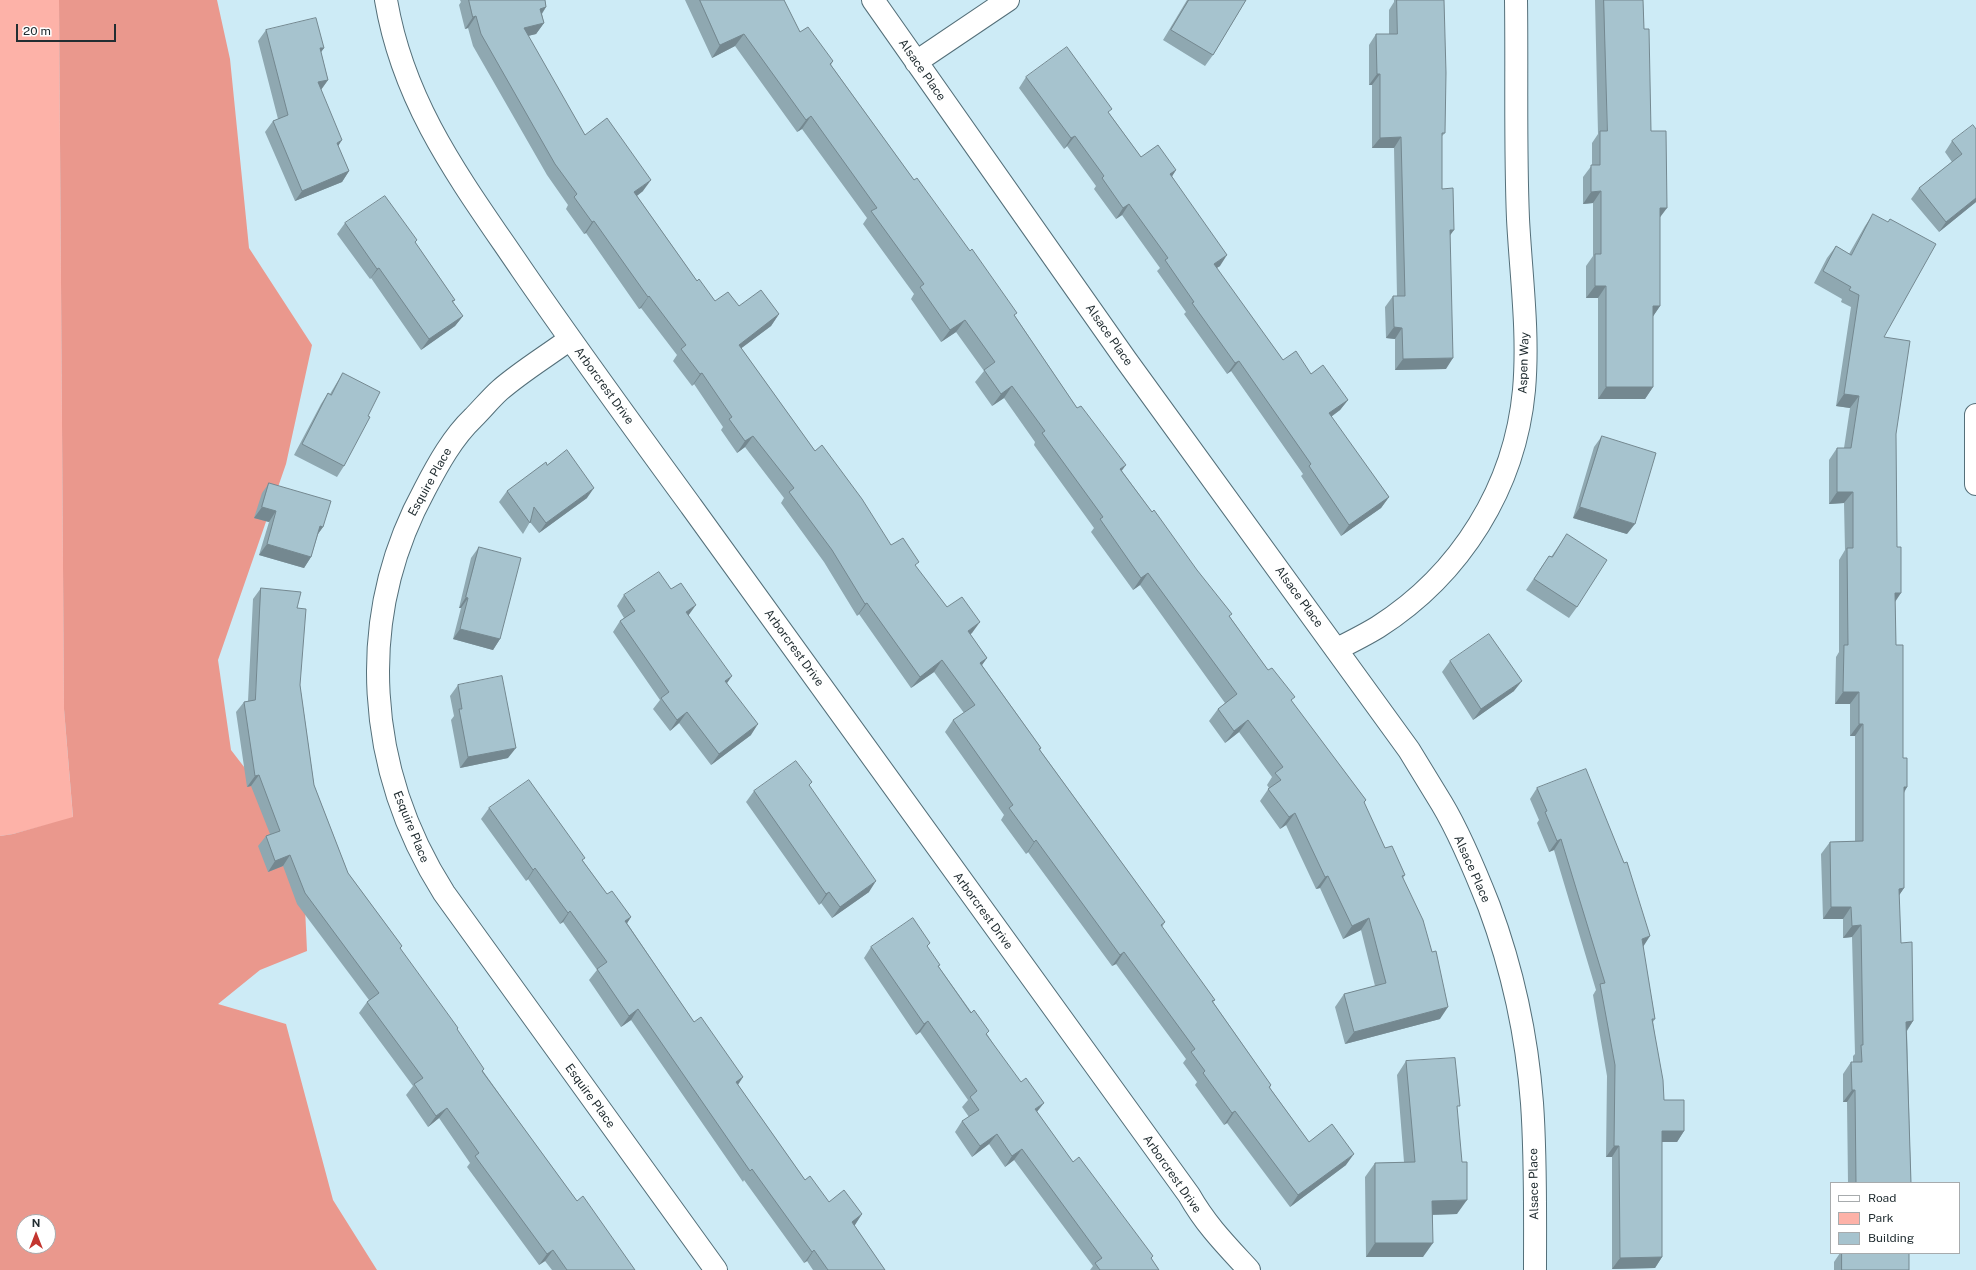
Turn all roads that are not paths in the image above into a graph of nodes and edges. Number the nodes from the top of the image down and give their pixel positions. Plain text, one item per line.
1 (386, 0) edge
2 (872, 0) edge
3 (1008, 0) edge
4 (1516, 0) edge
5 (916, 62) junction
6 (570, 339) junction
7 (1976, 415) edge
8 (1976, 484) edge
9 (1337, 649) junction
10 (716, 1270) edge
11 (1249, 1270) edge
12 (1535, 1270) edge

1 - 6 street, Arborcrest Drive
2 - 5 street, Alsace Place
3 - 5 street
4 - 9 street, Aspen Way
5 - 9 street, Alsace Place
6 - 10 street, Esquire Place
6 - 11 street, Arborcrest Drive
7 - 8 street
9 - 12 street, Alsace Place

